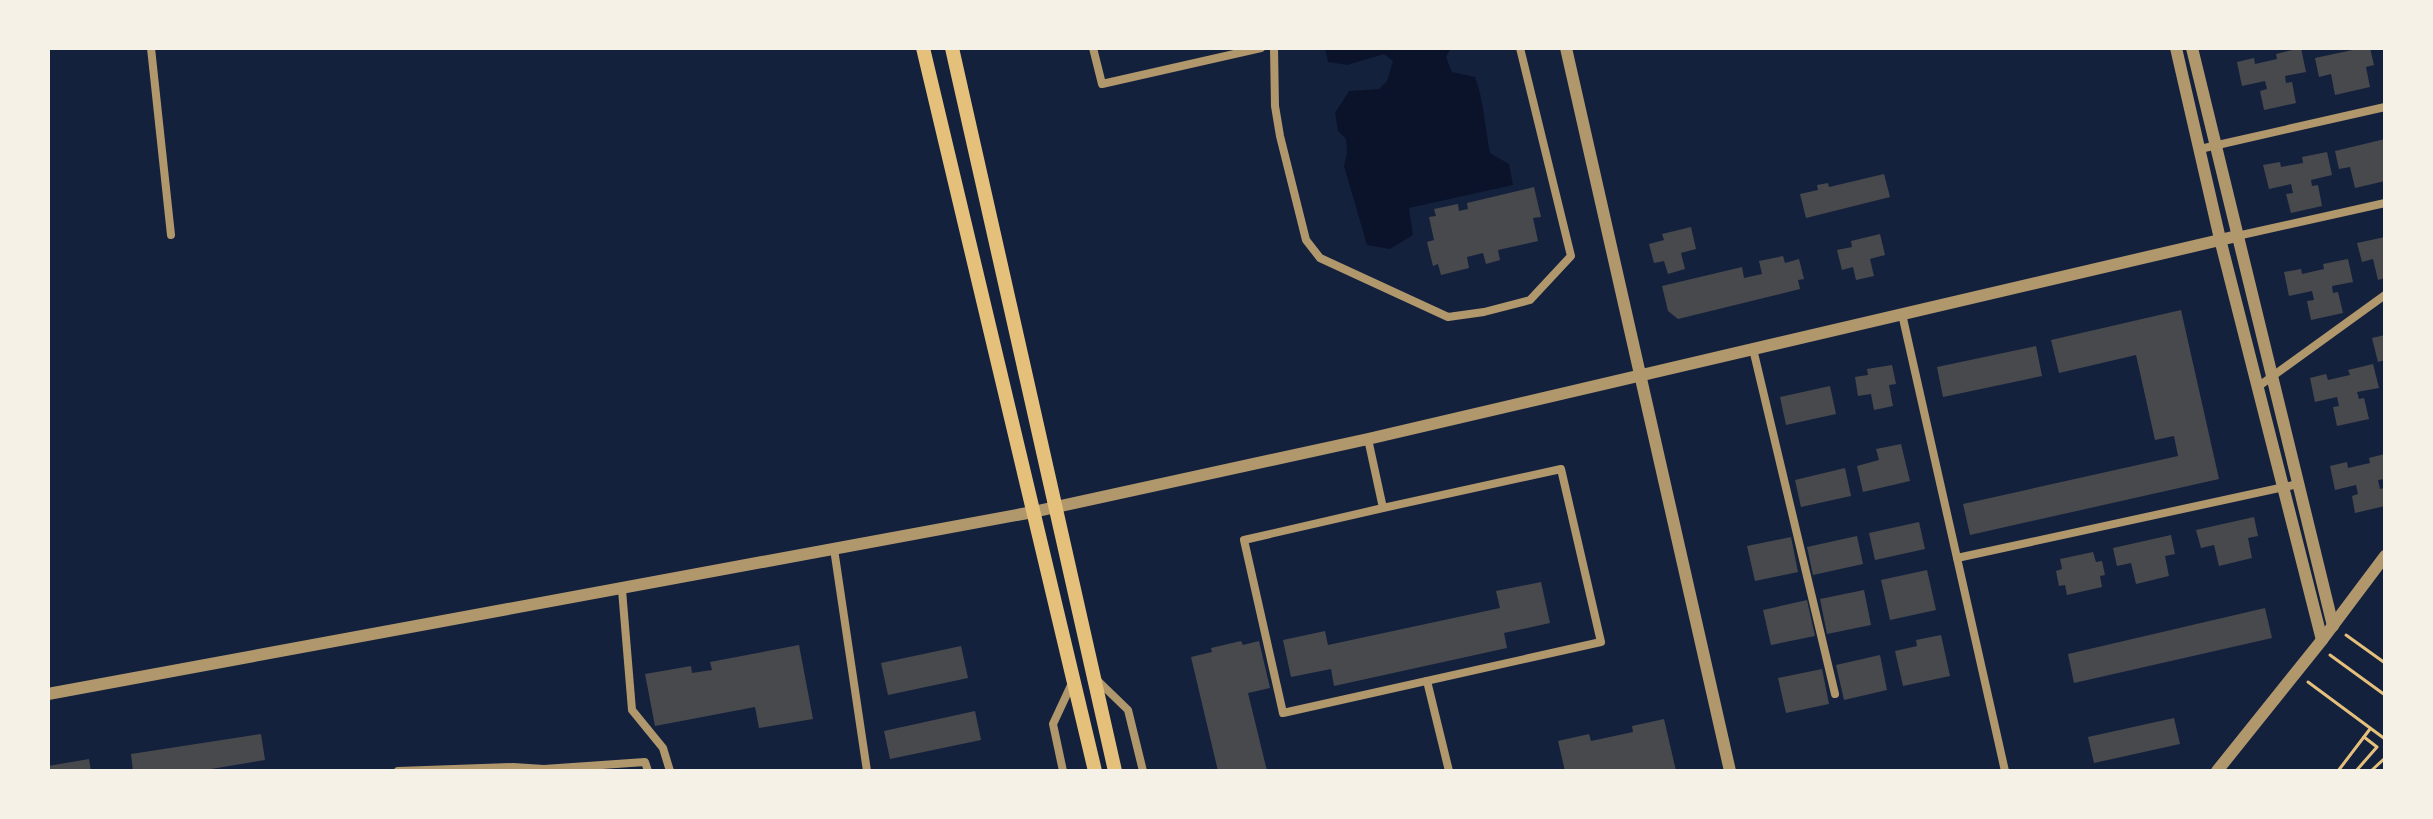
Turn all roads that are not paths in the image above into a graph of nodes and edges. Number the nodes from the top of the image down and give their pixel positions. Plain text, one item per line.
1 (151, 48) edge
2 (923, 48) edge
3 (952, 48) edge
4 (1093, 48) edge
5 (1261, 48) edge
6 (1274, 48) edge
7 (1520, 48) edge
8 (1566, 48) edge
9 (2178, 48) edge
10 (2192, 48) edge
11 (2385, 107) edge
12 (2216, 146) junction
13 (2200, 149) junction
14 (2385, 203) edge
15 (171, 235) dead end
16 (2237, 236) junction
17 (2220, 239) junction
18 (2385, 295) edge
19 (1902, 314) junction
20 (1753, 349) junction
21 (1641, 375) junction
22 (2271, 379) junction
23 (2259, 386) junction
24 (1368, 439) junction
25 (2291, 486) junction
26 (1054, 507) junction
27 (1383, 508) junction
28 (1033, 512) junction
29 (834, 549) junction
30 (2385, 556) edge
31 (1957, 558) junction
32 (622, 590) junction
33 (2333, 626) junction
34 (2320, 643) junction
35 (1093, 675) junction
36 (1074, 680) junction
37 (1427, 681) junction
38 (48, 694) edge
39 (1835, 694) dead end
40 (398, 771) edge
41 (648, 771) edge
42 (670, 771) edge
43 (867, 771) edge
44 (1063, 771) edge
45 (1095, 771) edge
46 (1115, 771) edge
47 (1143, 771) edge
48 (1449, 771) edge
49 (1730, 771) edge
50 (2005, 771) edge
51 (2217, 771) edge

1 - 15 street
2 - 28 main road
3 - 26 main road
4 - 5 street
6 - 7 street
8 - 21 street
9 - 13 street
10 - 12 street
11 - 12 street
12 - 13 street
12 - 16 street
13 - 17 street
14 - 16 street
16 - 17 street
16 - 22 street
17 - 19 street
17 - 23 street
18 - 22 street
19 - 20 street
19 - 31 street
20 - 21 street
20 - 39 street
21 - 24 street
21 - 49 street
22 - 23 street
22 - 25 street
23 - 25 street
24 - 26 street
24 - 27 street
25 - 31 street
25 - 33 street
25 - 34 street
26 - 28 street
26 - 35 main road
27 - 37 street
27 - 37 street
28 - 29 street
28 - 36 main road
29 - 32 street
29 - 43 street
30 - 33 street
31 - 50 street
32 - 38 street
32 - 42 street
33 - 34 street
34 - 51 street
35 - 46 main road
35 - 47 street
36 - 44 street
36 - 45 main road
37 - 48 street
40 - 41 street

